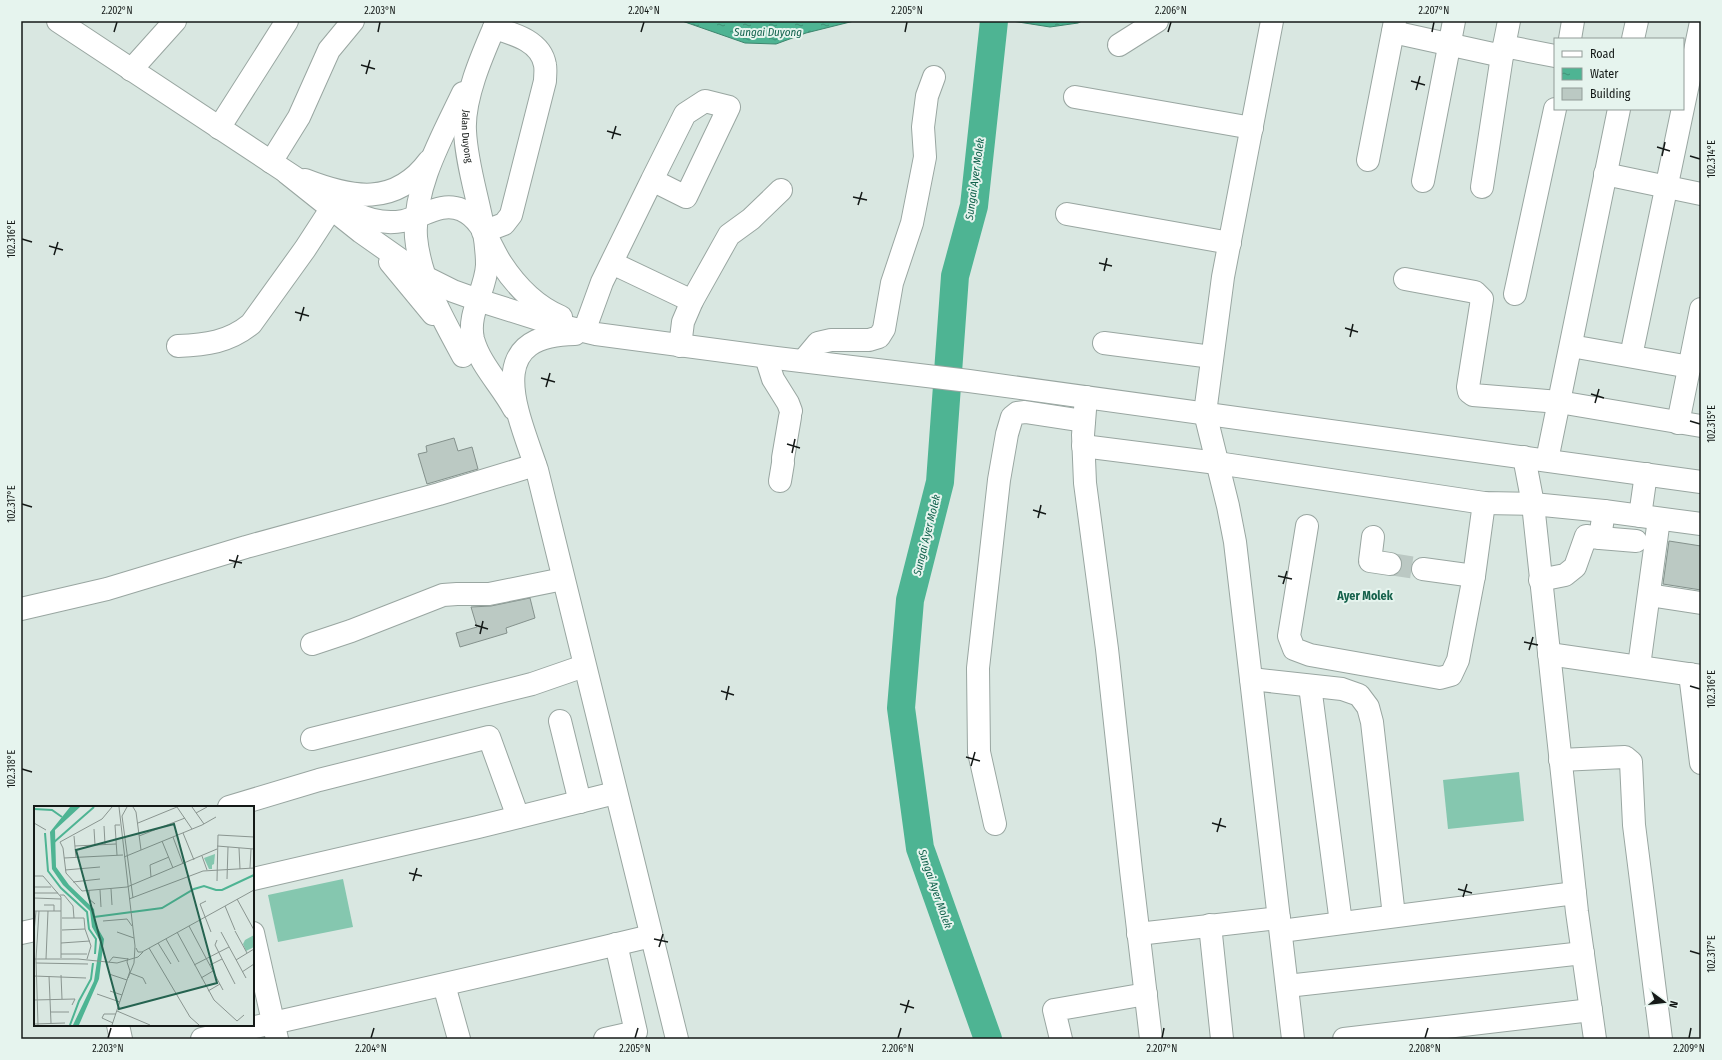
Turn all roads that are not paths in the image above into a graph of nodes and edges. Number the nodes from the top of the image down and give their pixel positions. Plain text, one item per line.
1 (175, 21) edge
2 (287, 21) edge
3 (353, 21) edge
4 (1157, 21) edge
5 (1272, 21) edge
6 (1454, 21) edge
7 (1509, 21) edge
8 (1573, 21) edge
9 (1637, 21) edge
10 (1701, 22) edge
11 (64, 23) edge
12 (496, 24) edge
13 (1394, 26) edge
14 (1570, 38) edge
15 (1633, 38) edge
16 (1451, 44) junction
17 (1119, 45) dead end
18 (1503, 51) junction
19 (483, 53) junction
20 (1554, 56) edge
21 (131, 70) junction
22 (934, 77) dead end
23 (1075, 97) dead end
24 (1684, 104) edge
25 (1555, 110) edge
26 (1619, 110) edge
27 (1683, 110) edge
28 (219, 128) junction
29 (1252, 128) junction
30 (435, 152) junction
31 (1368, 160) dead end
32 (279, 168) junction
33 (1605, 174) junction
34 (652, 180) dead end
35 (1423, 181) dead end
36 (1482, 187) dead end
37 (1667, 187) junction
38 (781, 190) dead end
39 (1701, 194) edge
40 (331, 209) junction
41 (1067, 214) dead end
42 (417, 217) junction
43 (361, 232) junction
44 (483, 232) junction
45 (1230, 242) junction
46 (612, 263) junction
47 (425, 277) junction
48 (1405, 280) dead end
49 (1514, 294) dead end
50 (478, 300) junction
51 (692, 301) junction
52 (1701, 309) edge
53 (591, 330) junction
54 (1104, 343) dead end
55 (178, 346) dead end
56 (680, 346) junction
57 (1571, 346) junction
58 (463, 356) junction
59 (1631, 356) junction
60 (766, 357) junction
61 (1212, 357) junction
62 (803, 361) junction
63 (1690, 367) junction
64 (1086, 397) junction
65 (1559, 402) junction
66 (1205, 413) junction
67 (1084, 421) junction
68 (1678, 423) junction
69 (522, 425) junction
70 (1701, 426) edge
71 (1083, 446) junction
72 (1524, 457) junction
73 (533, 459) junction
74 (1547, 460) junction
75 (1217, 463) junction
76 (782, 467) dead end
77 (1646, 474) junction
78 (1701, 482) edge
79 (1484, 503) junction
80 (1533, 504) junction
81 (1604, 511) junction
82 (1650, 518) junction
83 (1701, 524) edge
84 (1307, 526) dead end
85 (1373, 537) dead end
86 (1600, 538) junction
87 (1636, 542) dead end
88 (1390, 564) tunnel mouth
89 (1423, 568) tunnel mouth
90 (1474, 576) junction
91 (563, 579) junction
92 (1540, 580) junction
93 (1649, 595) junction
94 (1701, 603) edge
95 (21, 609) edge
96 (312, 644) dead end
97 (1549, 654) junction
98 (584, 666) junction
99 (1639, 666) junction
100 (1696, 675) edge
101 (1251, 680) junction
102 (1310, 686) junction
103 (560, 721) dead end
104 (312, 739) dead end
105 (1560, 760) junction
106 (1701, 763) edge
107 (616, 793) junction
108 (580, 802) junction
109 (231, 806) edge
110 (518, 817) junction
111 (995, 824) dead end
112 (254, 879) edge
113 (1575, 893) junction
114 (1394, 916) junction
115 (1341, 924) junction
116 (1210, 925) junction
117 (1280, 925) junction
118 (34, 930) edge
119 (21, 933) edge
120 (1138, 934) junction
121 (651, 936) junction
122 (254, 937) edge
123 (616, 944) junction
124 (1583, 952) junction
125 (444, 985) junction
126 (1287, 986) junction
127 (1146, 994) junction
128 (1591, 1010) junction
129 (118, 1026) edge
130 (275, 1031) edge
131 (121, 1039) edge
132 (202, 1039) edge
133 (459, 1039) edge
134 (605, 1039) edge
135 (677, 1039) edge
136 (1061, 1039) edge
137 (1151, 1039) edge
138 (1222, 1039) edge
139 (1293, 1039) edge
140 (1344, 1039) edge
141 (1595, 1039) edge
142 (1661, 1039) edge

1 - 21 street
2 - 28 street
3 - 32 street
4 - 17 street
5 - 29 street
6 - 16 street
7 - 18 street
8 - 14 street
9 - 15 street
10 - 24 street
11 - 21 street
12 - 19 street, Jalan Duyong
12 - 44 street
13 - 16 street
13 - 31 street
16 - 18 street
16 - 35 street
18 - 20 street
18 - 36 street
19 - 30 street
19 - 44 street, Jalan Duyong
21 - 28 street
22 - 62 street
23 - 29 street
25 - 49 street
26 - 33 street
27 - 37 street
28 - 32 street
29 - 45 street
30 - 32 street
30 - 42 street
32 - 40 street
32 - 42 street
33 - 37 street
33 - 57 street
34 - 46 street
37 - 39 street
37 - 59 street
38 - 51 street
40 - 43 street
40 - 55 street
41 - 45 street
42 - 44 street
42 - 47 street
43 - 47 street
43 - 58 street
44 - 50 street
44 - 53 street
45 - 61 street
46 - 51 street
46 - 53 street
47 - 50 street
47 - 58 street
48 - 65 street
50 - 53 street
50 - 69 street
51 - 56 street
52 - 63 street
53 - 56 street
53 - 69 street
54 - 61 street
56 - 60 street
57 - 59 street
57 - 65 street
58 - 73 street
59 - 63 street
60 - 62 street
60 - 76 street
61 - 66 street
62 - 64 street
63 - 68 street
64 - 66 street
64 - 67 street
65 - 68 street
65 - 74 street
66 - 72 street
66 - 75 street
67 - 71 street
67 - 111 street
68 - 70 street
69 - 73 street
71 - 75 street
71 - 120 street
72 - 74 street
72 - 80 street
73 - 91 street
73 - 95 street
74 - 77 street
75 - 79 street
75 - 101 street
77 - 78 street
77 - 82 street
79 - 80 street
79 - 90 street
80 - 81 street
80 - 92 street
81 - 82 street
81 - 86 street
82 - 83 street
82 - 93 street
84 - 90 street
85 - 88 street
86 - 87 street
86 - 92 street
89 - 90 street
91 - 96 street
91 - 98 street
92 - 97 street
93 - 94 street
93 - 99 street
97 - 99 street
97 - 105 street
98 - 104 street
98 - 107 street
99 - 100 street
100 - 106 street
101 - 102 street
101 - 117 street
102 - 114 street
102 - 115 street
103 - 108 street
105 - 113 street
105 - 142 street
107 - 108 street
107 - 121 street
108 - 110 street
109 - 110 street
110 - 112 street
113 - 114 street
113 - 124 street
114 - 115 street
115 - 117 street
116 - 117 street
116 - 120 street
116 - 138 street
117 - 126 street
118 - 119 street
120 - 127 street
121 - 123 street
121 - 135 street
122 - 130 street
123 - 125 street
123 - 134 street
124 - 126 street
124 - 128 street
125 - 130 street
125 - 133 street
126 - 139 street
127 - 136 street
127 - 137 street
128 - 140 street
128 - 141 street
129 - 131 street
130 - 132 street

